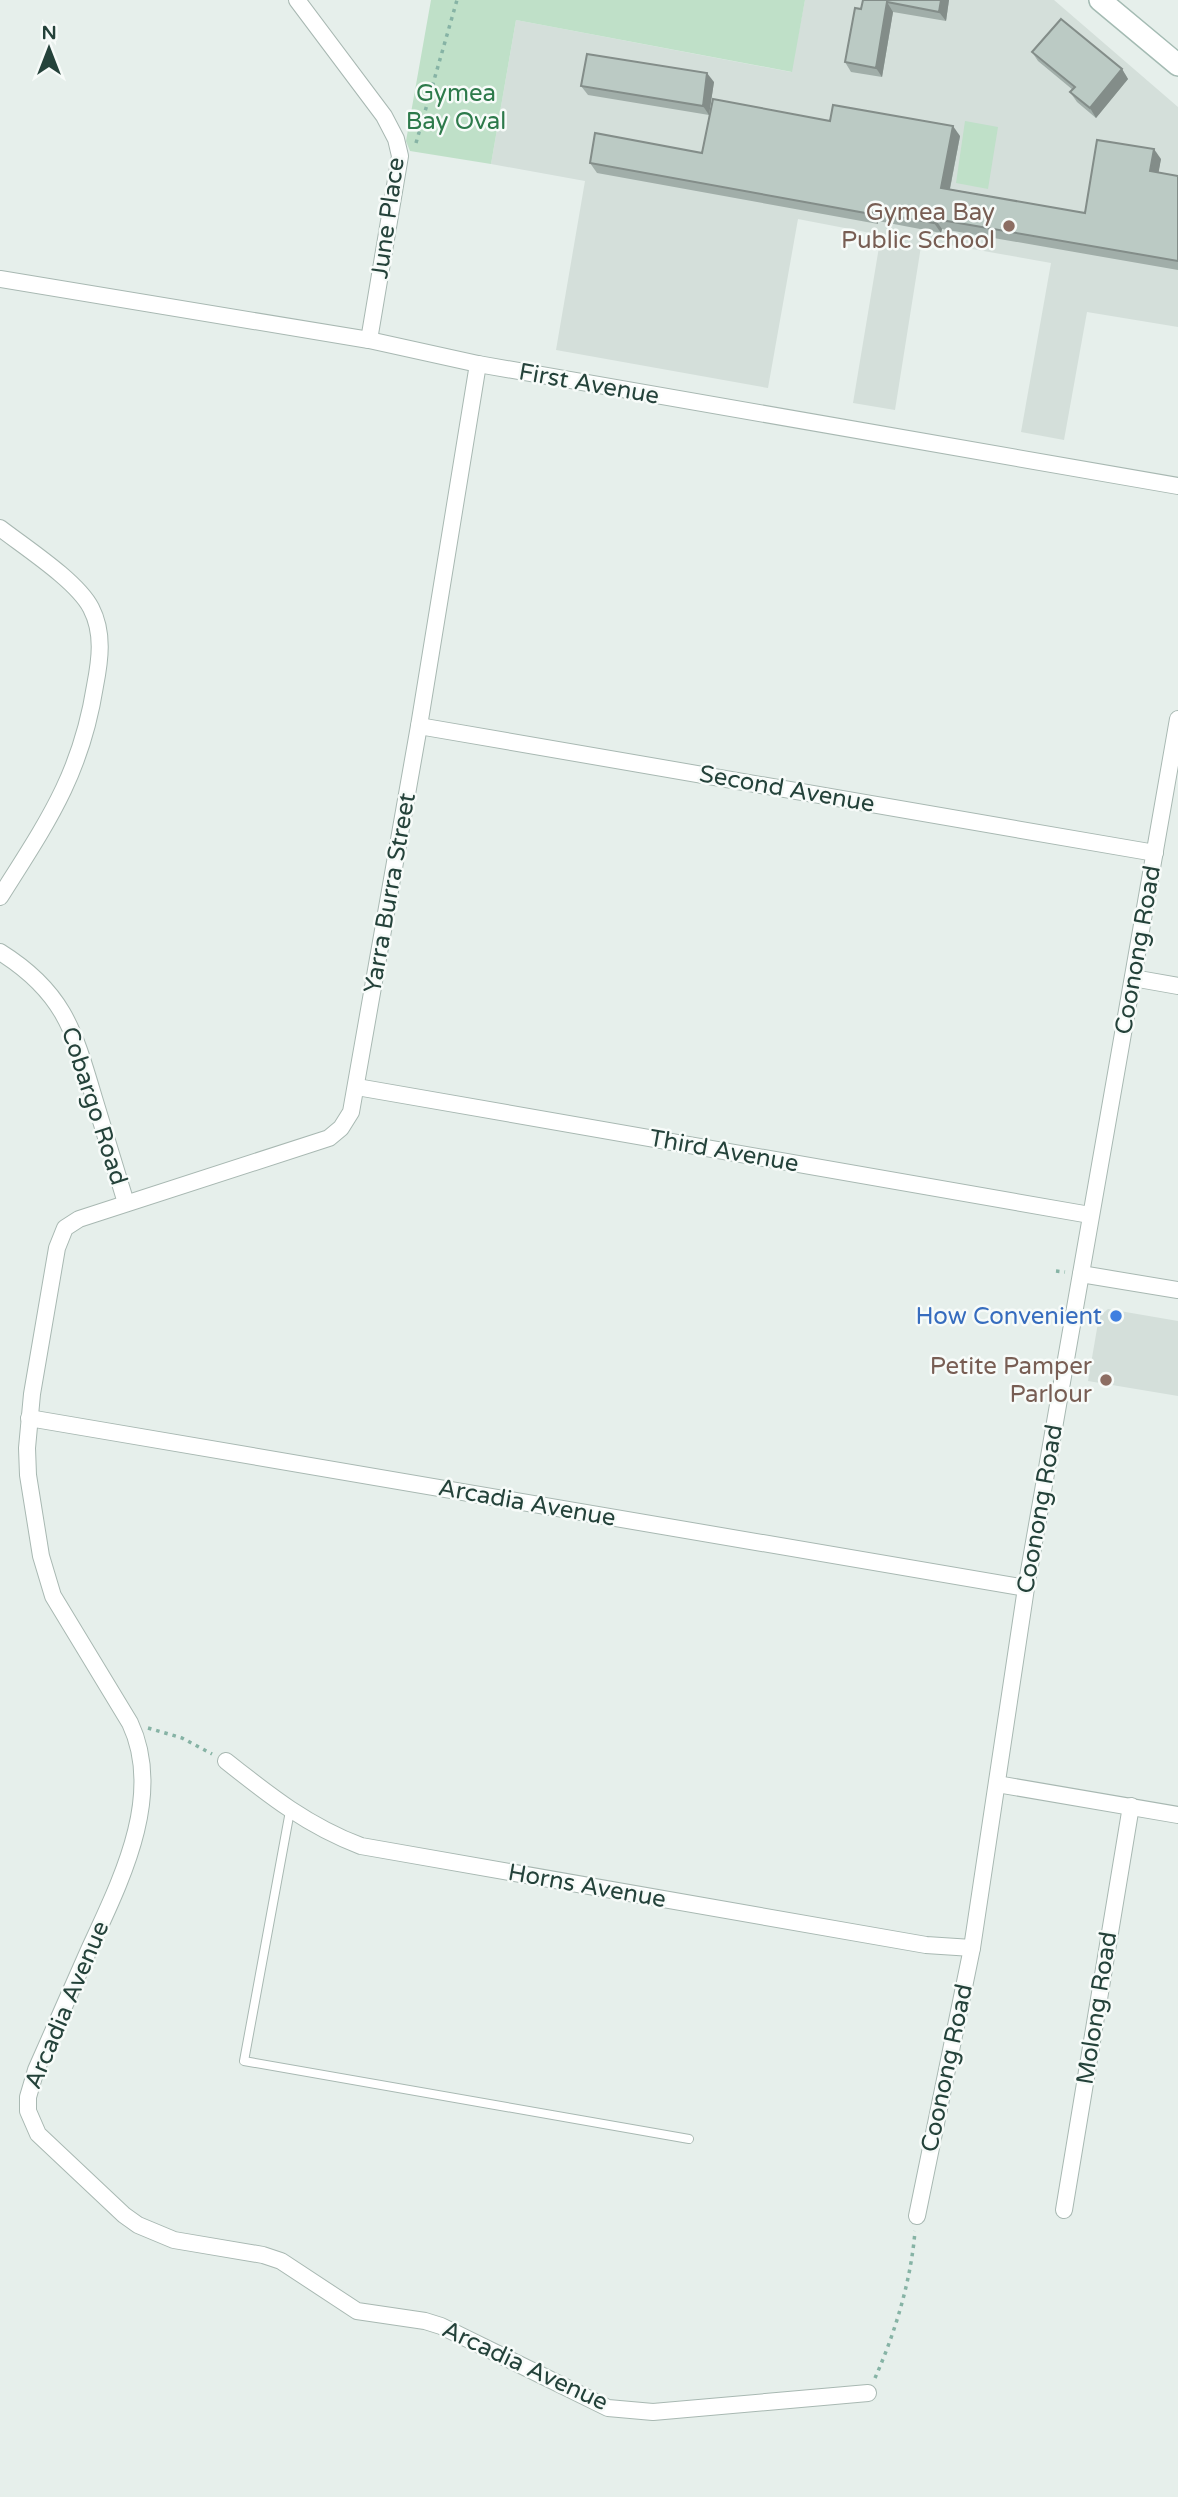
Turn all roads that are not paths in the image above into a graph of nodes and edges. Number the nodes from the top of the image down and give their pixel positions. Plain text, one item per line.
1 (297, 0) edge
2 (1100, 0) edge
3 (1178, 65) edge
4 (0, 279) edge
5 (369, 340) junction
6 (478, 364) junction
7 (1178, 486) edge
8 (0, 528) edge
9 (1178, 719) edge
10 (419, 726) junction
11 (1155, 853) junction
12 (0, 897) edge
13 (0, 952) edge
14 (1133, 978) junction
15 (1178, 986) edge
16 (357, 1087) junction
17 (126, 1203) junction
18 (1090, 1215) junction
19 (65, 1228) joint
20 (1081, 1274) junction
21 (1178, 1290) edge
22 (29, 1418) junction
23 (1026, 1588) junction
24 (226, 1761) road end
25 (997, 1784) junction
26 (1131, 1806) junction
27 (290, 1811) junction
28 (1178, 1815) edge
29 (972, 1948) junction
30 (689, 2139) dead end
31 (1064, 2210) dead end
32 (917, 2216) road end
33 (868, 2393) road end

1 - 5 street, June Place
2 - 3 street
4 - 5 street, First Avenue
5 - 6 street, First Avenue
6 - 7 street, First Avenue
6 - 10 street, Yarra Burra Street
8 - 12 street
9 - 11 street, Coonong Road
10 - 11 street, Second Avenue
10 - 16 street, Yarra Burra Street
11 - 14 street, Coonong Road
13 - 17 street, Cobargo Road
14 - 15 street
14 - 18 street, Coonong Road
16 - 17 street, Yarra Burra Street
16 - 18 street, Third Avenue
17 - 19 street, Yarra Burra Street
18 - 20 street, Coonong Road
19 - 22 street, Arcadia Avenue
20 - 21 street
20 - 23 street, Coonong Road
22 - 23 street, Arcadia Avenue
22 - 33 street, Arcadia Avenue
23 - 25 street, Coonong Road
24 - 27 street, Horns Avenue
25 - 26 street
25 - 29 street, Coonong Road
26 - 28 street
26 - 31 street, Molong Road
27 - 29 street, Horns Avenue
27 - 30 lane
29 - 32 street, Coonong Road

